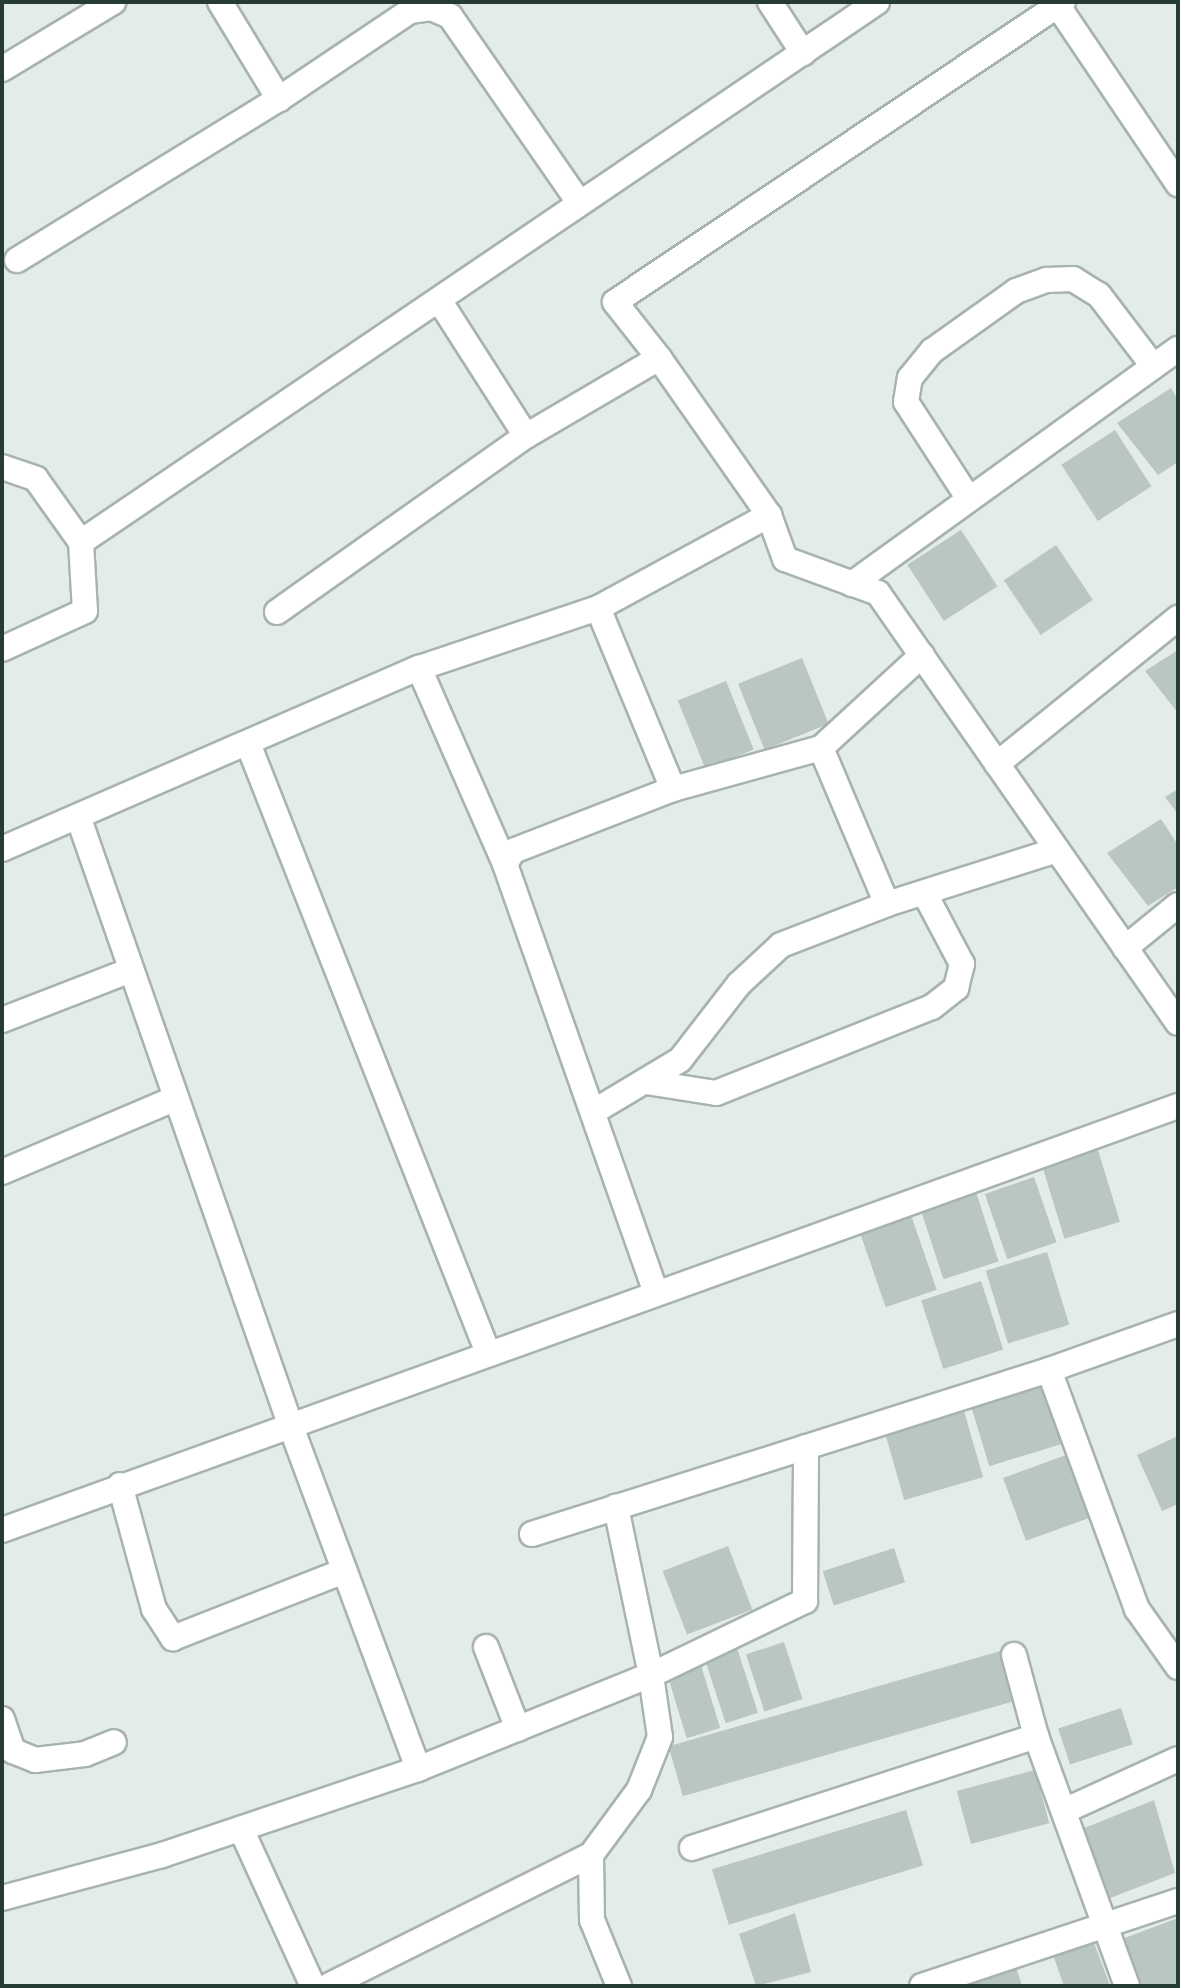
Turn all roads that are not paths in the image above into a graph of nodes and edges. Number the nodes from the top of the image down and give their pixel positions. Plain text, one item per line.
1 (113, 2) edge
2 (220, 2) edge
3 (770, 2) edge
4 (877, 2) edge
5 (1060, 4) edge
6 (803, 53) junction
7 (2, 69) edge
8 (279, 99) junction
9 (1178, 184) edge
10 (579, 202) junction
11 (17, 260) dead end
12 (439, 300) junction
13 (1178, 349) edge
14 (659, 358) junction
15 (1153, 366) junction
16 (526, 436) junction
17 (2, 467) edge
18 (967, 496) junction
19 (769, 515) junction
20 (81, 542) junction
21 (852, 584) junction
22 (598, 608) junction
23 (277, 612) dead end
24 (1178, 618) edge
25 (2, 649) edge
26 (922, 655) junction
27 (419, 668) junction
28 (249, 746) junction
29 (821, 748) junction
30 (997, 764) junction
31 (673, 789) junction
32 (79, 819) junction
33 (2, 849) edge
34 (1057, 850) junction
35 (505, 864) junction
36 (925, 894) junction
37 (887, 904) junction
38 (1178, 905) edge
39 (1125, 948) junction
40 (131, 970) junction
41 (2, 1020) edge
42 (1178, 1023) edge
43 (646, 1082) junction
44 (176, 1098) junction
45 (1178, 1106) edge
46 (593, 1112) junction
47 (2, 1172) edge
48 (656, 1293) junction
49 (1178, 1324) edge
50 (488, 1353) junction
51 (1049, 1370) junction
52 (290, 1424) junction
53 (806, 1447) junction
54 (120, 1485) junction
55 (616, 1507) junction
56 (2, 1530) edge
57 (532, 1534) dead end
58 (344, 1571) junction
59 (486, 1647) dead end
60 (1014, 1655) dead end
61 (1178, 1667) edge
62 (651, 1675) junction
63 (2, 1719) edge
64 (518, 1729) junction
65 (1036, 1736) junction
66 (114, 1742) dead end
67 (1178, 1759) edge
68 (418, 1769) junction
69 (1064, 1811) junction
70 (241, 1829) junction
71 (692, 1848) dead end
72 (591, 1855) junction
73 (2, 1898) edge
74 (1178, 1901) edge
75 (1106, 1926) junction
76 (313, 1986) edge
77 (328, 1986) edge
78 (619, 1986) edge
79 (922, 1986) edge
80 (1127, 1986) edge

1 - 7 street
2 - 8 street
3 - 6 street
4 - 6 street
5 - 9 street
5 - 14 street
6 - 10 street
8 - 10 street
8 - 11 street
10 - 12 street
12 - 16 street
12 - 20 street
13 - 15 street
14 - 16 street
14 - 19 street
15 - 18 street
15 - 18 street
16 - 23 street
17 - 20 street
18 - 21 street
19 - 21 street
19 - 22 street
20 - 25 street
21 - 26 street
22 - 27 street
22 - 31 street
24 - 30 street
26 - 29 street
26 - 30 street
27 - 28 street
27 - 35 street
28 - 32 street
28 - 50 street
29 - 31 street
29 - 37 street
30 - 34 street
31 - 35 street
32 - 33 street
32 - 40 street
34 - 36 street
34 - 39 street
35 - 46 street
36 - 37 street
36 - 43 street
37 - 43 street
38 - 39 street
39 - 42 street
40 - 41 street
40 - 44 street
43 - 46 street
44 - 47 street
44 - 52 street
45 - 48 street
46 - 48 street
48 - 50 street
49 - 51 street
50 - 52 street
51 - 53 street
51 - 61 street
52 - 54 street
52 - 58 street
53 - 55 street
53 - 62 street
54 - 56 street
54 - 58 street
55 - 57 street
55 - 62 street
58 - 68 street
59 - 64 street
60 - 65 street
62 - 64 street
62 - 72 street
63 - 66 street
64 - 68 street
65 - 69 street
65 - 71 street
67 - 69 street
68 - 70 street
69 - 75 street
70 - 73 street
70 - 76 street
72 - 77 street
72 - 78 street
74 - 75 street
75 - 79 street
75 - 80 street

